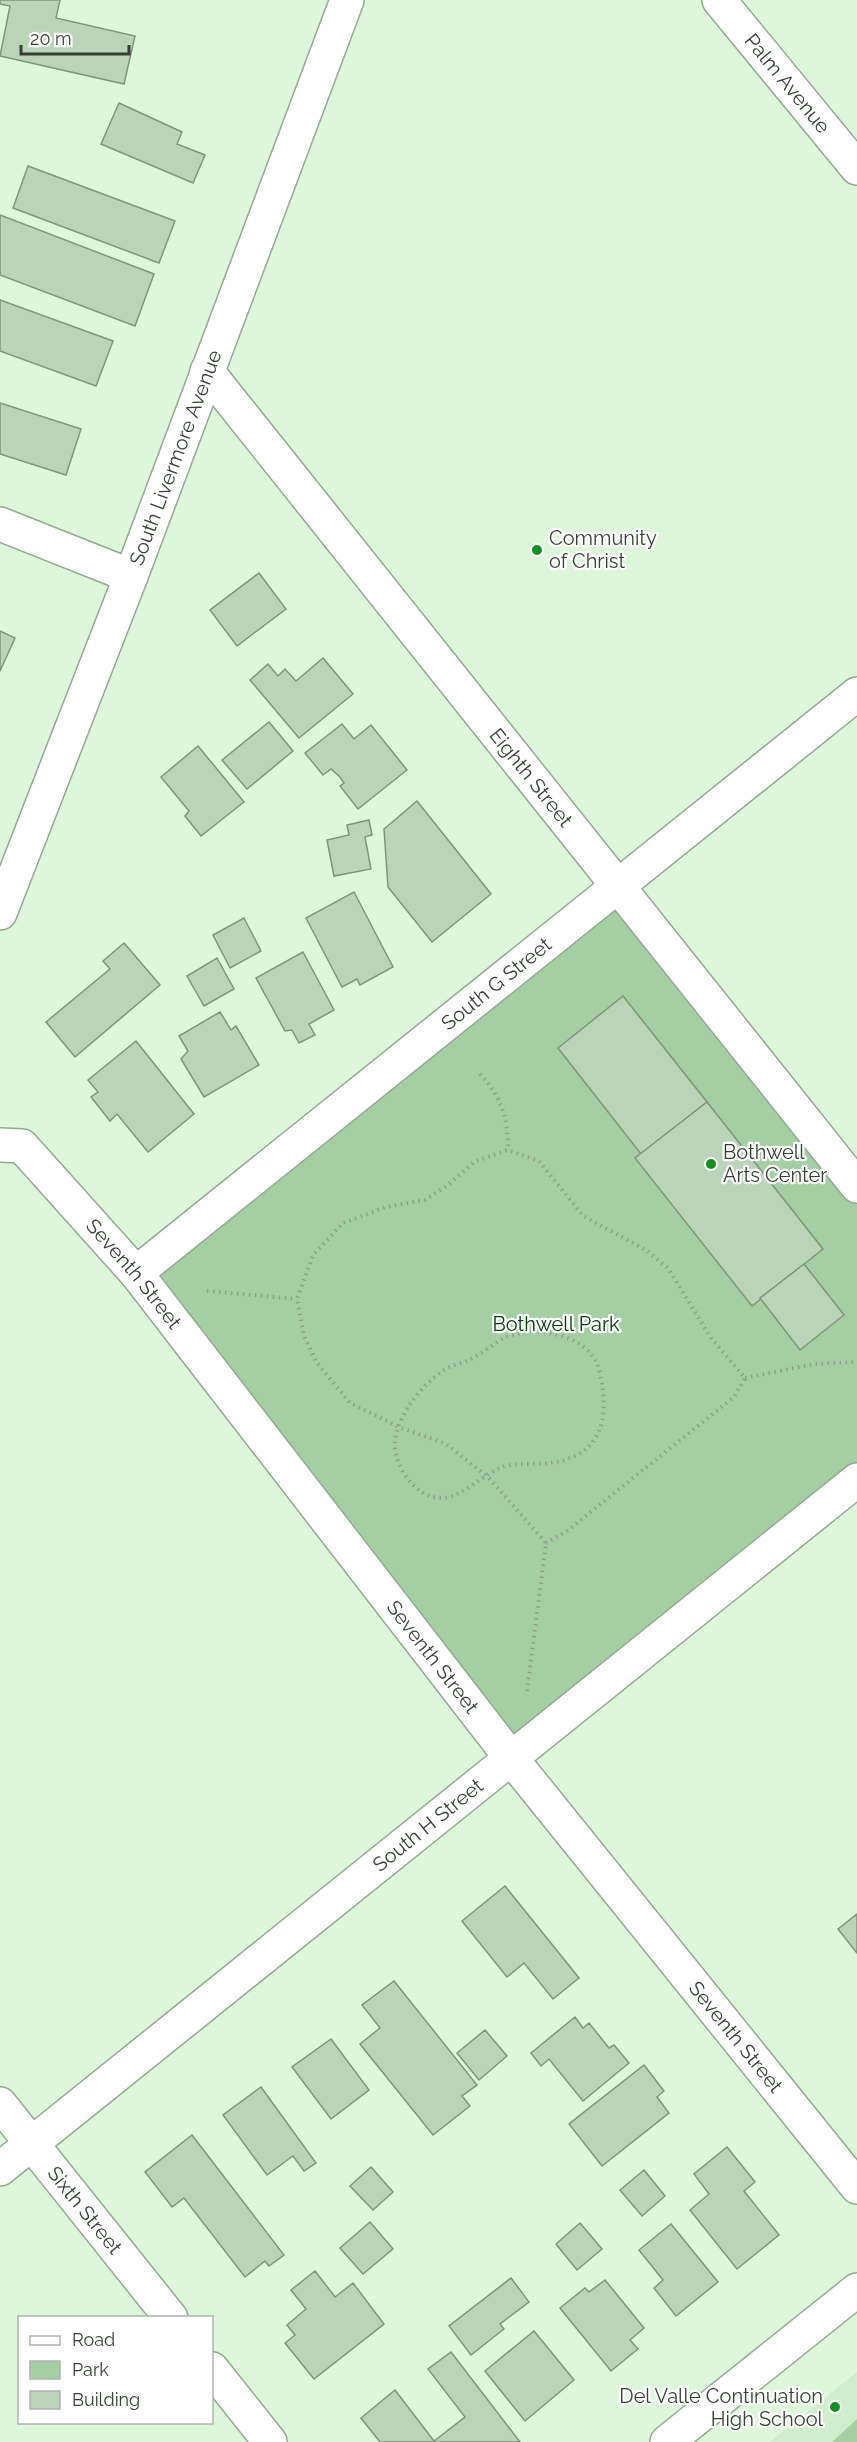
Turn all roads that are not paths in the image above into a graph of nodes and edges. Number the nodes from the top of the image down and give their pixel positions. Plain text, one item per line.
1 (347, 0) edge
2 (719, 0) edge
3 (857, 168) edge
4 (207, 371) junction
5 (0, 524) edge
6 (131, 576) junction
7 (857, 694) edge
8 (617, 886) junction
9 (0, 913) edge
10 (0, 1145) edge
11 (857, 1186) edge
12 (136, 1273) junction
13 (857, 1480) edge
14 (511, 1758) junction
15 (0, 2104) edge
16 (32, 2143) junction
17 (0, 2169) edge
18 (857, 2187) edge
19 (857, 2290) edge
20 (169, 2316) edge
21 (213, 2370) edge
22 (270, 2442) edge
23 (667, 2442) edge

1 - 4 street, South Livermore Avenue
2 - 3 street, Palm Avenue
4 - 6 street, South Livermore Avenue
4 - 8 street, Eighth Street
5 - 6 street
6 - 9 street, South Livermore Avenue
7 - 8 street, South G Street
8 - 11 street, Eighth Street
8 - 12 street, South G Street
10 - 12 street, Seventh Street
12 - 14 street, Seventh Street
13 - 14 street, South H Street
14 - 16 street, South H Street
14 - 18 street, Seventh Street
15 - 16 street, Sixth Street
16 - 17 street, South H Street
16 - 20 street, Sixth Street
19 - 23 street
21 - 22 street

